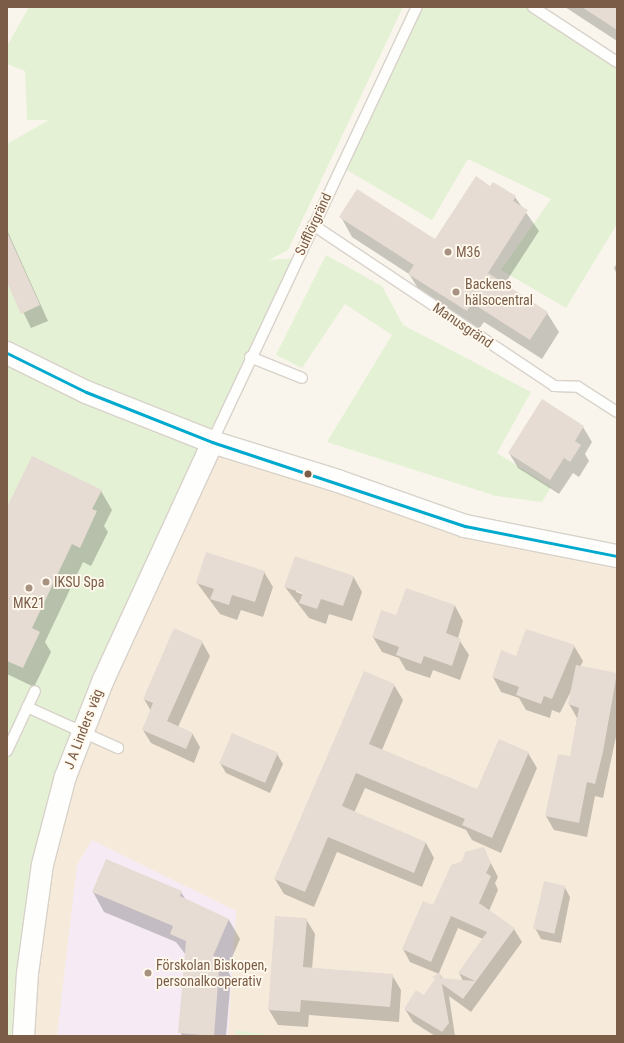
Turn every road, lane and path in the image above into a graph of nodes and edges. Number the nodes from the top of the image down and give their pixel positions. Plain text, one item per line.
1 (417, 7) edge
2 (533, 7) edge
3 (617, 62) edge
4 (313, 225) junction
5 (7, 353) edge
6 (250, 357) junction
7 (302, 378) dead end
8 (615, 407) edge
9 (212, 442) junction
10 (617, 556) edge
11 (35, 691) dead end
12 (27, 707) junction
13 (80, 731) junction
14 (118, 748) dead end
15 (7, 751) edge
16 (23, 1036) edge

1 - 4 lane, Sufflörgränd
2 - 3 lane
4 - 6 lane, Sufflörgränd
4 - 8 lane, Manusgränd
5 - 9 street
6 - 7 lane
6 - 9 lane, Sufflörgränd
9 - 10 street
9 - 13 street, J A Linders väg
11 - 12 lane
12 - 13 lane
12 - 15 lane
13 - 14 lane
13 - 16 street, J A Linders väg

